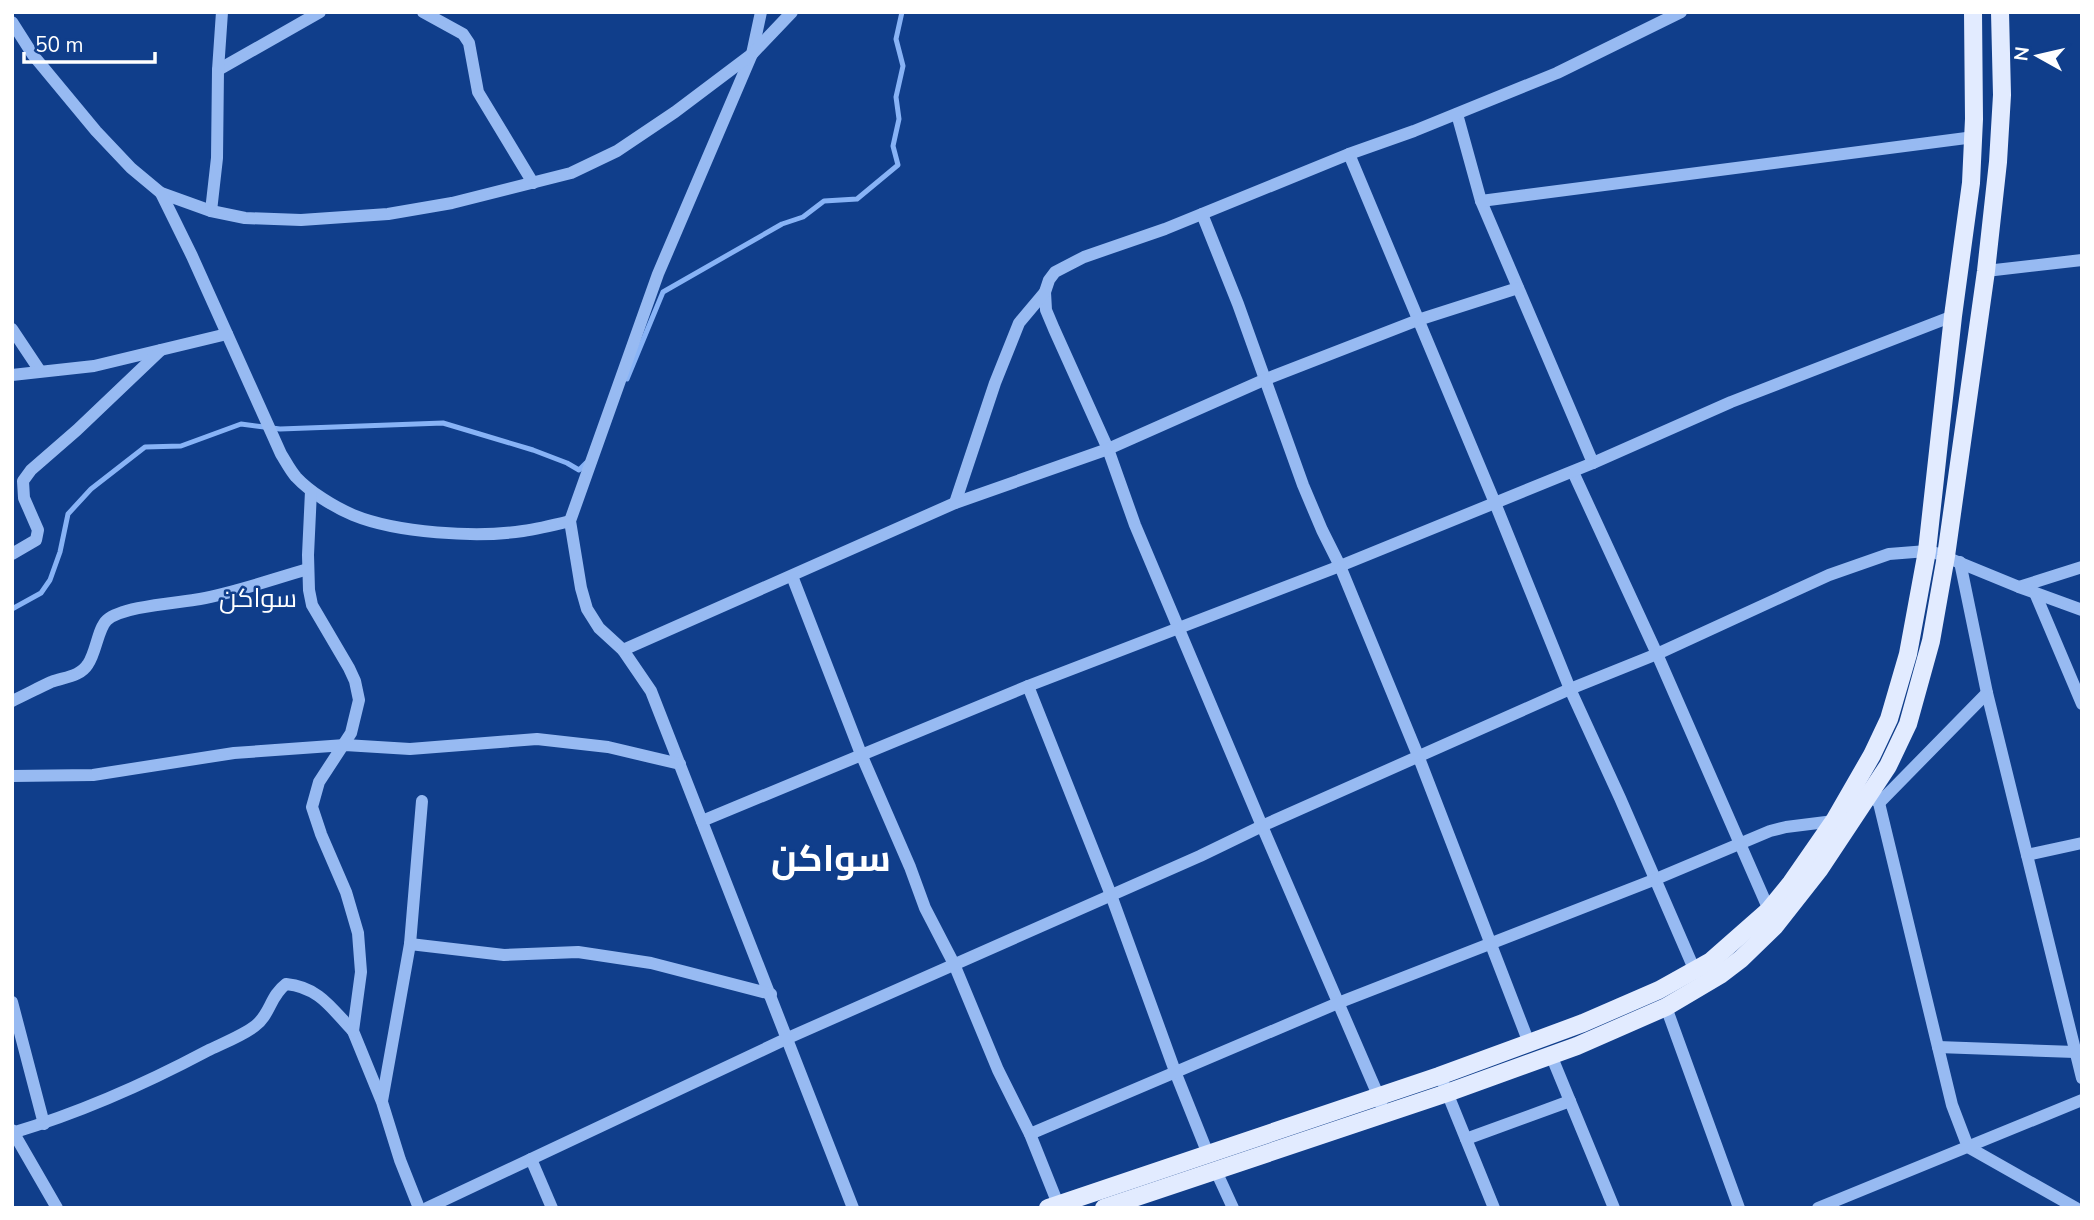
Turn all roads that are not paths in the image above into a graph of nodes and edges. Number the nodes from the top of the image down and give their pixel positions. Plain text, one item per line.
1 (222, 12) edge
2 (320, 12) edge
3 (423, 12) edge
4 (761, 12) edge
5 (792, 12) edge
6 (1681, 12) edge
7 (1973, 12) edge
8 (2000, 12) edge
9 (12, 22) edge
10 (752, 54) junction
11 (218, 70) junction
12 (1457, 114) junction
13 (1974, 137) junction
14 (1349, 154) junction
15 (533, 183) junction
16 (161, 193) junction
17 (1481, 201) junction
18 (211, 211) junction
19 (1202, 214) junction
20 (2082, 260) edge
21 (1986, 271) junction
22 (1518, 288) junction
23 (1045, 292) junction
24 (1953, 316) junction
25 (1418, 320) junction
26 (12, 329) edge
27 (227, 334) junction
28 (161, 350) junction
29 (40, 371) junction
30 (12, 375) edge
31 (1266, 379) junction
32 (1108, 449) junction
33 (1593, 463) junction
34 (1573, 472) junction
35 (311, 491) junction
36 (955, 503) junction
37 (1495, 503) junction
38 (570, 521) junction
39 (1927, 551) junction
40 (12, 554) edge
41 (1953, 559) junction
42 (1340, 566) junction
43 (2082, 567) edge
44 (308, 569) junction
45 (792, 576) junction
46 (2019, 587) junction
47 (2035, 593) junction
48 (2082, 610) edge
49 (1178, 627) junction
50 (623, 650) junction
51 (1657, 654) junction
52 (1028, 686) junction
53 (1570, 689) junction
54 (1987, 693) junction
55 (12, 701) edge
56 (2082, 704) edge
57 (345, 746) junction
58 (861, 754) junction
59 (1419, 758) junction
60 (680, 764) junction
61 (12, 776) edge
62 (1857, 782) junction
63 (1875, 799) junction
64 (422, 801) dead end
65 (702, 821) junction
66 (1834, 821) junction
67 (1262, 827) junction
68 (2082, 843) edge
69 (1740, 844) junction
70 (2027, 855) junction
71 (1656, 879) junction
72 (1111, 895) junction
73 (1769, 909) junction
74 (410, 944) junction
75 (1491, 944) junction
76 (954, 964) junction
77 (1695, 971) junction
78 (771, 994) junction
79 (12, 1002) edge
80 (1338, 1003) junction
81 (1666, 1007) junction
82 (354, 1031) junction
83 (788, 1038) junction
84 (1529, 1043) junction
85 (1938, 1047) junction
86 (2075, 1052) junction
87 (1551, 1055) junction
88 (1176, 1074) junction
89 (1439, 1076) junction
90 (2082, 1078) edge
91 (1447, 1093) junction
92 (1378, 1095) junction
93 (2082, 1100) edge
94 (382, 1101) junction
95 (1570, 1101) junction
96 (1384, 1114) junction
97 (44, 1125) junction
98 (13, 1132) edge
99 (1030, 1134) junction
100 (1466, 1139) junction
101 (1968, 1147) junction
102 (531, 1159) junction
103 (1212, 1163) junction
104 (1053, 1206) edge
105 (57, 1208) edge
106 (419, 1208) edge
107 (428, 1208) edge
108 (552, 1208) edge
109 (853, 1208) edge
110 (1104, 1208) edge
111 (1233, 1208) edge
112 (1494, 1208) edge
113 (1614, 1208) edge
114 (1740, 1208) edge
115 (1818, 1208) edge
116 (2076, 1208) edge

1 - 11 street
2 - 11 street
3 - 15 street
4 - 10 street
5 - 10 street
6 - 12 street
7 - 13 main road
8 - 21 main road
9 - 16 street
10 - 15 street
10 - 38 street
11 - 18 street
12 - 14 street
12 - 17 street
13 - 17 street
13 - 24 main road
14 - 19 street
14 - 25 street
15 - 18 street
16 - 18 street
16 - 27 street
17 - 22 street
19 - 23 street
19 - 31 street
20 - 21 street
21 - 41 main road
22 - 25 street
22 - 33 street
23 - 32 street
23 - 36 street
24 - 33 street
24 - 39 main road
25 - 31 street
25 - 37 street
26 - 29 street
27 - 28 street
27 - 35 street
28 - 29 street
28 - 40 street
29 - 30 street
31 - 32 street
31 - 42 street
32 - 36 street
32 - 49 street
33 - 34 street
34 - 37 street
34 - 51 street
35 - 38 street
35 - 44 street
36 - 45 street
37 - 42 street
37 - 53 street
38 - 50 street
39 - 41 street
39 - 51 street
39 - 62 main road
41 - 46 street
41 - 54 street
41 - 63 main road
42 - 49 street
42 - 59 street
43 - 46 street
44 - 55 street
44 - 57 street
45 - 50 street
45 - 58 street
46 - 47 street
47 - 48 street
47 - 56 street
49 - 52 street
49 - 67 street
50 - 60 street
51 - 53 street
51 - 69 street
52 - 58 street
52 - 72 street
53 - 59 street
53 - 71 street
54 - 63 street
54 - 70 street
57 - 60 street
57 - 61 street
57 - 82 street
58 - 65 street
58 - 76 street
59 - 67 street
59 - 75 street
60 - 65 street
62 - 63 street
62 - 66 main road
63 - 81 main road
63 - 85 street
64 - 74 street
65 - 78 street
66 - 69 street
66 - 73 main road
67 - 72 street
67 - 80 street
68 - 70 street
69 - 71 street
69 - 73 street
70 - 86 street
71 - 75 street
71 - 77 street
72 - 76 street
72 - 88 street
73 - 77 main road
74 - 78 street
74 - 94 street
75 - 80 street
75 - 84 street
76 - 83 street
76 - 99 street
77 - 84 main road
78 - 83 street
79 - 97 street
80 - 88 street
80 - 92 street
81 - 87 main road
81 - 114 street
82 - 94 street
82 - 97 street
83 - 102 street
83 - 109 street
84 - 89 main road
85 - 86 street
85 - 101 street
86 - 90 street
87 - 91 main road
87 - 95 street
88 - 99 street
88 - 103 street
89 - 91 street
89 - 92 main road
91 - 96 main road
91 - 100 street
92 - 96 street
92 - 103 main road
93 - 101 street
94 - 106 street
95 - 100 street
95 - 113 street
96 - 103 main road
97 - 98 street
98 - 105 street
99 - 104 street
100 - 112 street
101 - 115 street
101 - 116 street
102 - 107 street
102 - 108 street
103 - 104 main road
103 - 110 main road
103 - 111 street

